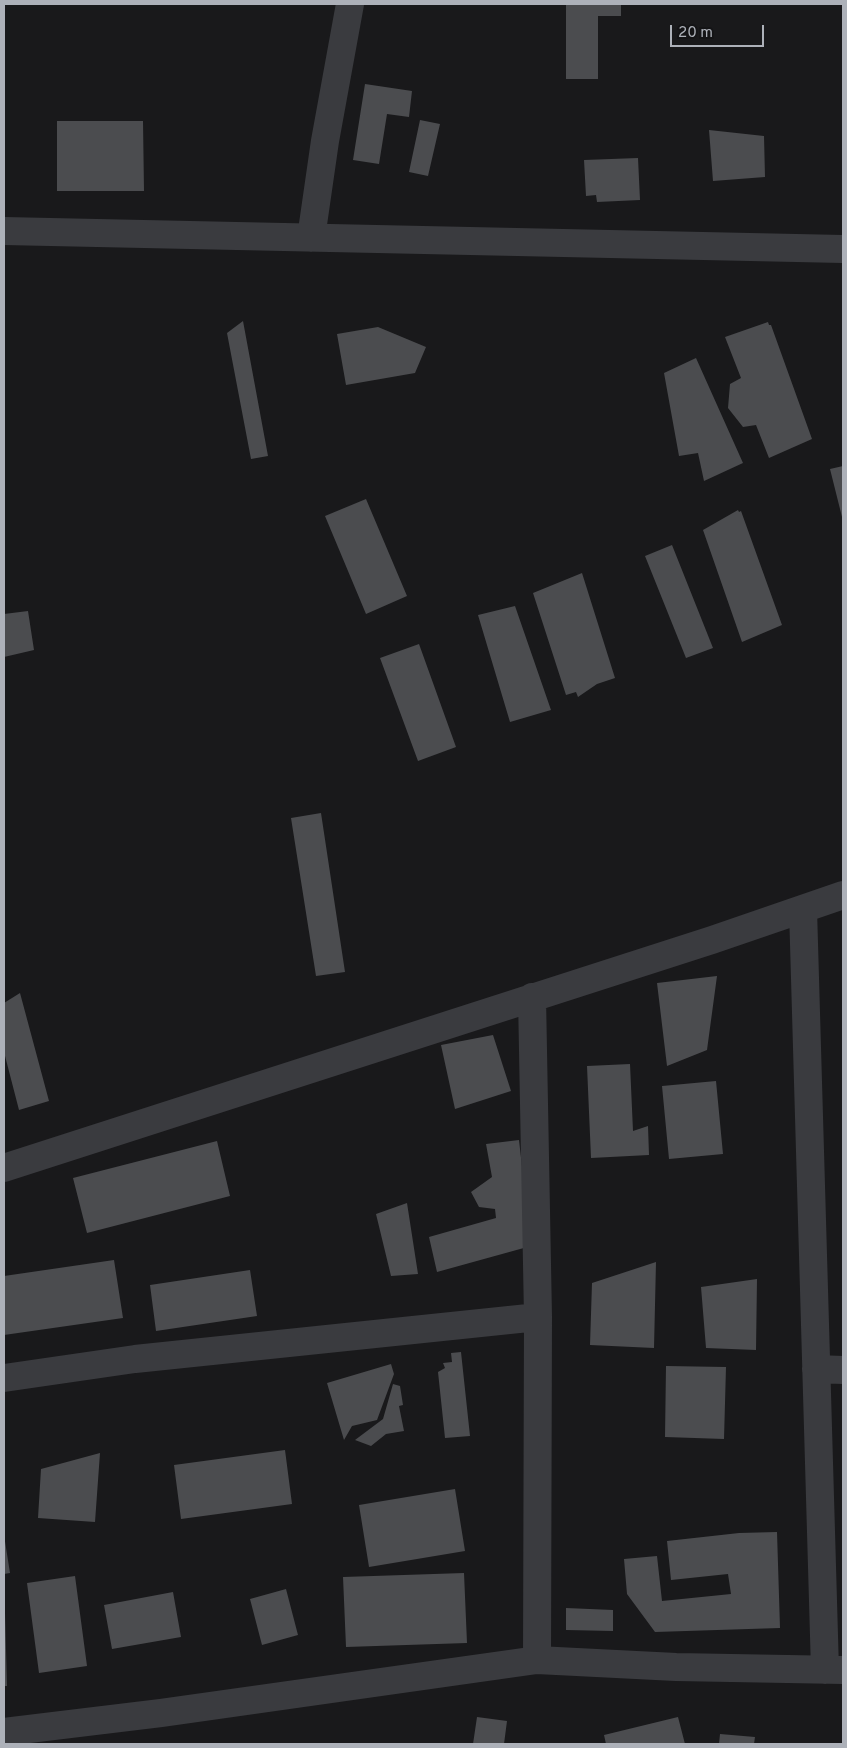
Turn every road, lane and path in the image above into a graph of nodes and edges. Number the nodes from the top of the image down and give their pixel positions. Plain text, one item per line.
1 (350, 4) edge
2 (4, 231) edge
3 (311, 238) junction
4 (843, 249) edge
5 (843, 895) edge
6 (803, 909) junction
7 (532, 997) junction
8 (4, 1168) edge
9 (538, 1316) junction
10 (816, 1369) junction
11 (843, 1370) edge
12 (4, 1378) edge
13 (537, 1660) junction
14 (834, 1670) edge
15 (4, 1732) edge

1 - 3 street
2 - 3 street
3 - 4 street
5 - 6 street
6 - 7 street
6 - 10 street
7 - 8 street
7 - 9 street
9 - 12 street
9 - 13 street
10 - 11 street
10 - 14 street
13 - 14 street
13 - 15 street

